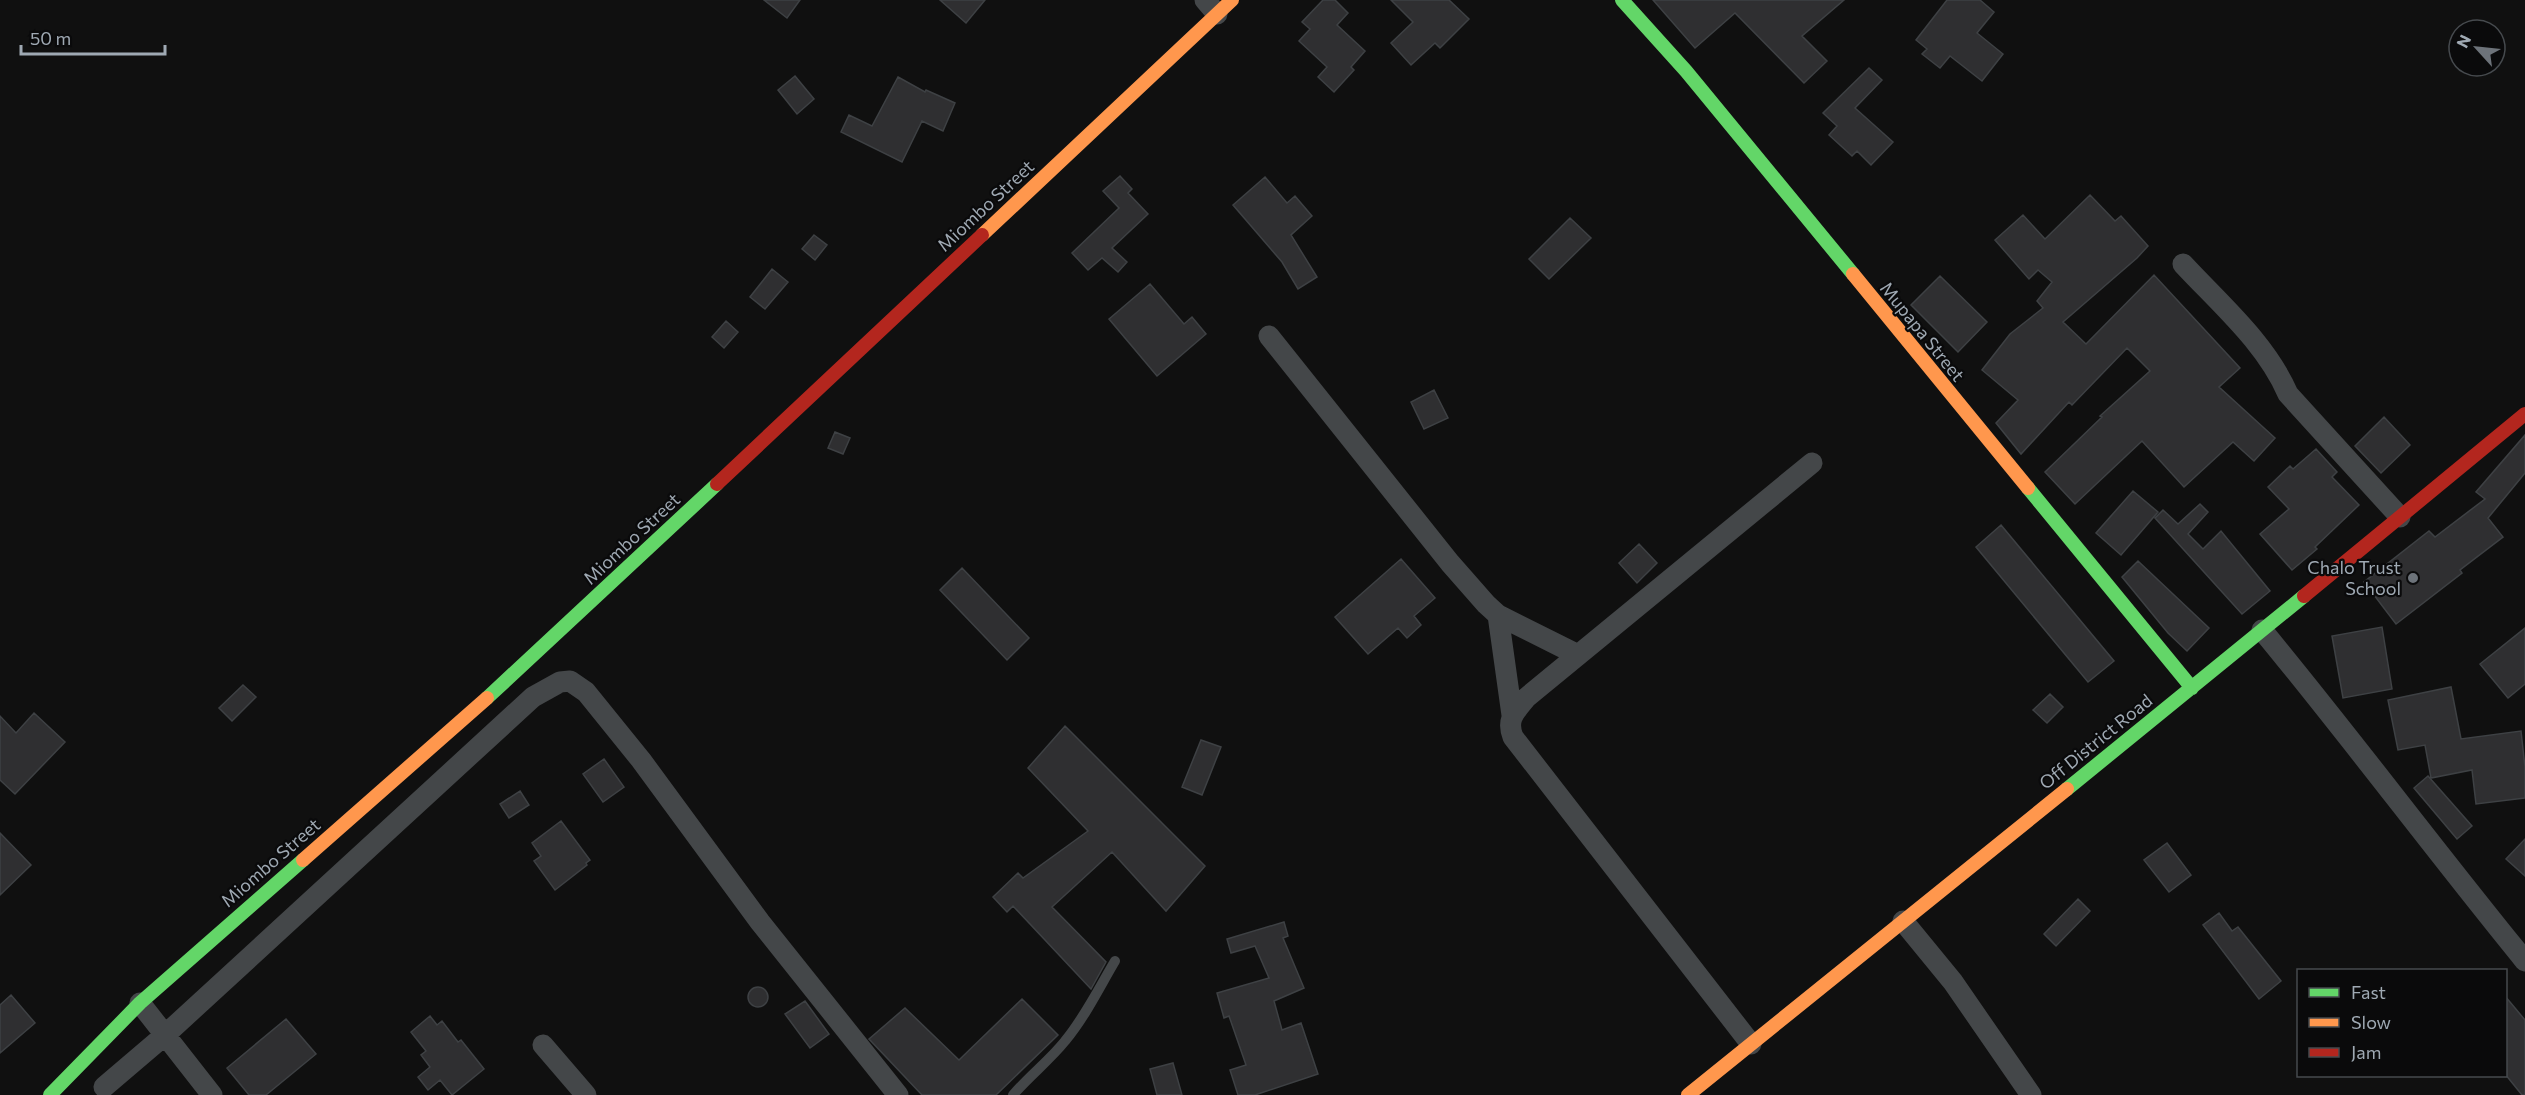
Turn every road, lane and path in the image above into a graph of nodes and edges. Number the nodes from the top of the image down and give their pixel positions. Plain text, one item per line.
1 (1622, 0) edge
2 (1218, 5) edge
3 (2183, 264) dead end
4 (1269, 336) dead end
5 (2525, 414) edge
6 (1812, 463) dead end
7 (2400, 517) junction
8 (1498, 615) junction
9 (2262, 630) junction
10 (1578, 655) junction
11 (2192, 688) junction
12 (1512, 715) junction
13 (1903, 921) junction
14 (1115, 961) dead end
15 (2525, 961) edge
16 (140, 1003) junction
17 (165, 1035) junction
18 (1750, 1044) junction
19 (543, 1045) dead end
20 (104, 1087) dead end
21 (1691, 1094) edge
22 (50, 1095) edge
23 (212, 1095) edge
24 (586, 1095) edge
25 (898, 1095) edge
26 (1013, 1095) edge
27 (2031, 1095) edge

1 - 11 street, Mupapa Street
2 - 16 street, Miombo Street
3 - 7 street
4 - 8 street
5 - 7 street, Off District Road
6 - 10 street
7 - 9 street, Off District Road
8 - 10 street
8 - 12 street
9 - 11 street, Off District Road
9 - 15 street
10 - 12 street
11 - 13 street, Off District Road
12 - 18 street
13 - 18 street, Off District Road
13 - 27 street
14 - 26 lane
16 - 17 street
16 - 22 street, Miombo Street
17 - 20 street
17 - 23 street
17 - 25 street
18 - 21 street, Off District Road
19 - 24 street

